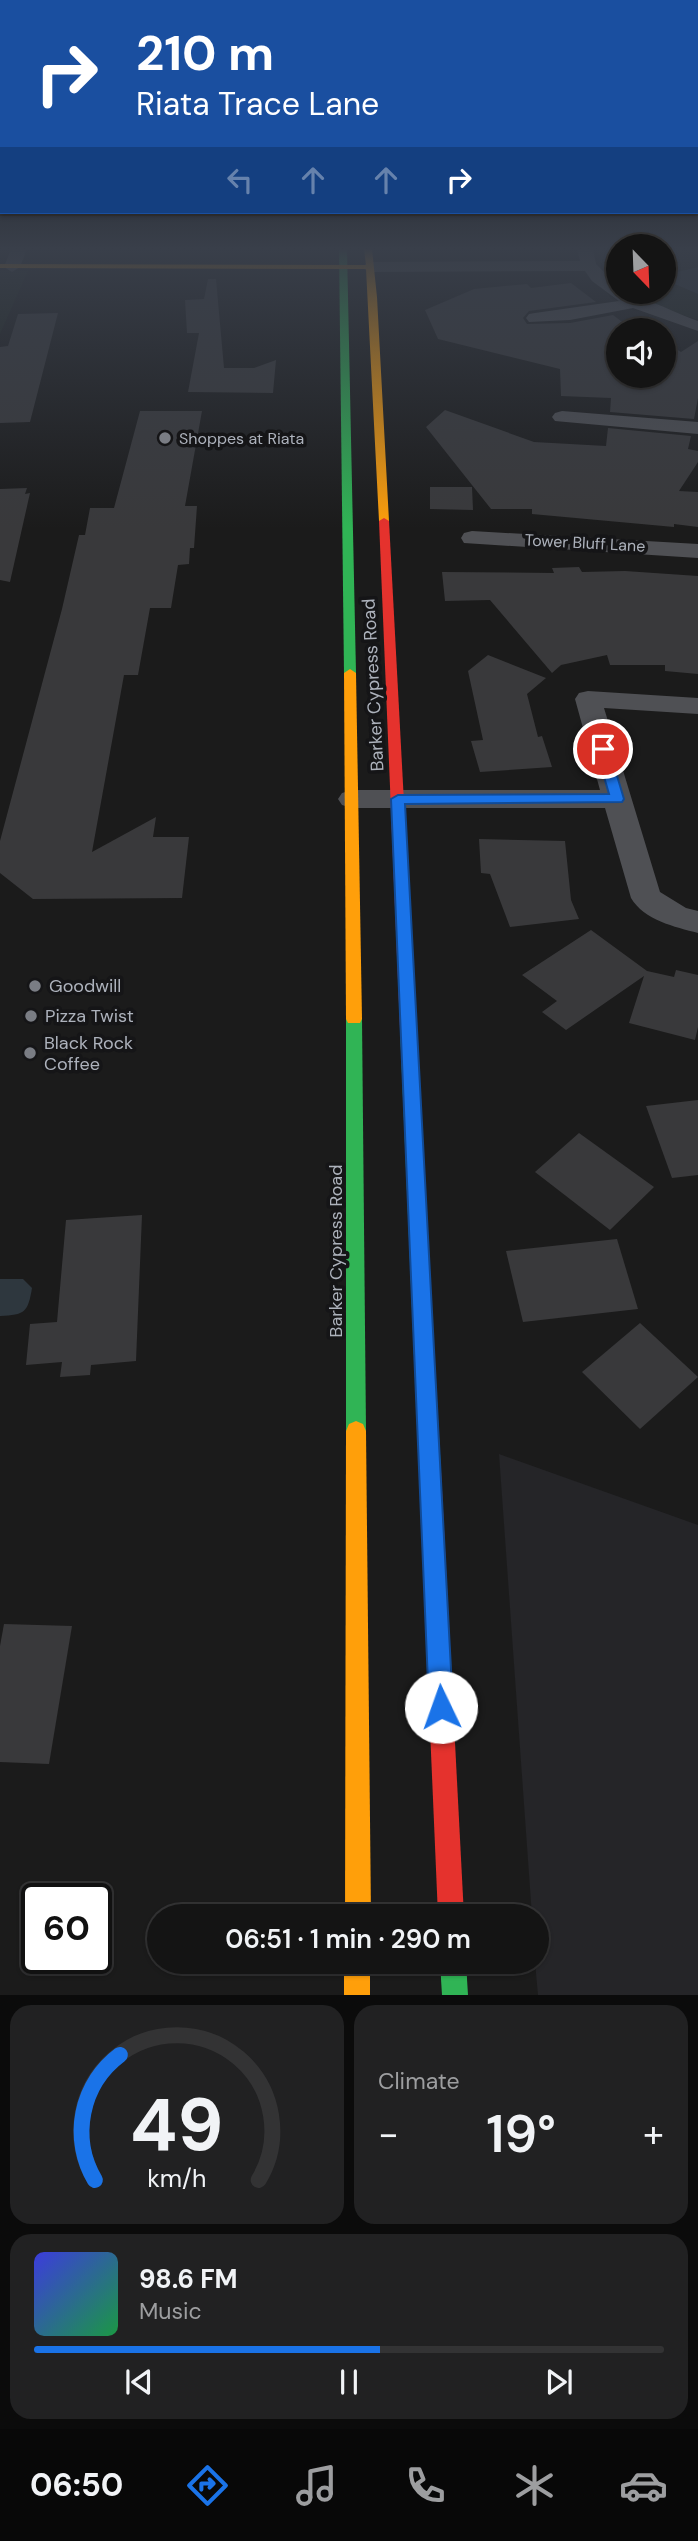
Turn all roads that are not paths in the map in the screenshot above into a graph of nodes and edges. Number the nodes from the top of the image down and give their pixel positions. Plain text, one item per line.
1 (345, 342) edge
2 (372, 342) edge
3 (562, 416) dead end
4 (698, 428) edge
5 (472, 538) dead end
6 (698, 551) edge
7 (368, 585) junction
8 (698, 706) edge
9 (352, 799) junction
10 (398, 799) junction
11 (617, 799) junction
12 (698, 922) edge
13 (358, 1904) edge
14 (450, 1904) edge
15 (357, 1974) edge
16 (454, 1974) edge
17 (357, 1995) edge
18 (455, 1995) edge

1 - 7 main road, Barker Cypress Road
2 - 7 main road, Barker Cypress Road
3 - 4 street
5 - 6 street, Tower Bluff Lane
7 - 9 main road, Barker Cypress Road
7 - 10 main road, Barker Cypress Road
8 - 11 street
9 - 10 street
9 - 13 main road, Barker Cypress Road
10 - 11 street
10 - 14 main road, Barker Cypress Road
11 - 12 street
15 - 17 main road
16 - 18 main road

